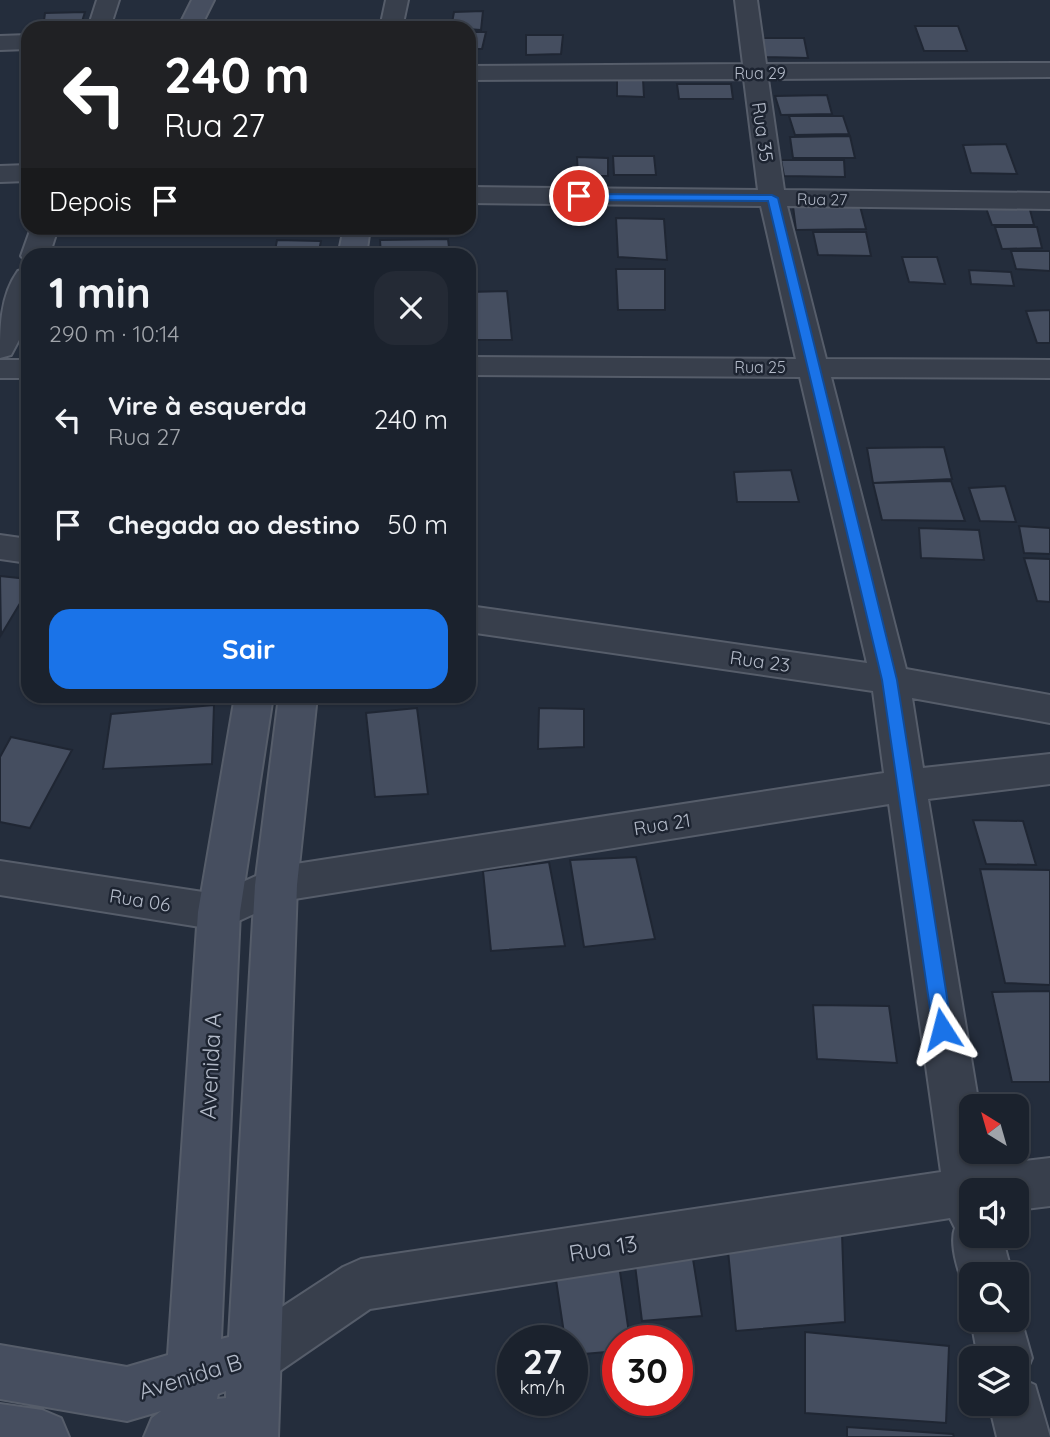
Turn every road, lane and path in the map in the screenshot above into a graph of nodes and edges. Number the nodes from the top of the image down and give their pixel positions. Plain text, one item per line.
1 (108, 0) edge
2 (203, 0) edge
3 (397, 0) edge
4 (746, 0) edge
5 (101, 21) edge
6 (192, 21) edge
7 (392, 21) edge
8 (21, 42) edge
9 (0, 43) edge
10 (1050, 70) edge
11 (476, 73) edge
12 (754, 73) junction
13 (21, 173) edge
14 (0, 174) edge
15 (476, 195) edge
16 (772, 198) junction
17 (1050, 201) edge
18 (21, 294) edge
19 (4, 335) edge
20 (476, 366) edge
21 (811, 367) junction
22 (0, 369) edge
23 (21, 369) edge
24 (1050, 369) edge
25 (0, 547) edge
26 (21, 550) edge
27 (476, 620) edge
28 (890, 680) junction
29 (253, 703) edge
30 (297, 703) edge
31 (1050, 709) edge
32 (1050, 769) edge
33 (905, 786) junction
34 (0, 877) edge
35 (276, 885) junction
36 (219, 912) junction
37 (970, 1178) edge
38 (1050, 1182) edge
39 (1029, 1188) edge
40 (959, 1206) edge
41 (255, 1356) junction
42 (0, 1372) edge
43 (192, 1376) junction
44 (1019, 1416) edge
45 (252, 1428) edge
46 (0, 1431) edge
47 (181, 1436) edge
48 (42, 1437) edge
49 (1024, 1437) edge

1 - 5 street
2 - 6 street
3 - 7 street
4 - 12 street, Rua 35
8 - 9 street
10 - 12 street, Rua 29
11 - 12 street, Rua 29
12 - 16 street, Rua 35
13 - 14 street
15 - 16 street, Rua 27
16 - 17 street, Rua 27
16 - 21 street, Rua 35
18 - 19 street
20 - 21 street, Rua 25
21 - 24 street, Rua 25
21 - 28 street, Rua 35
22 - 23 street
25 - 26 street
27 - 28 street, Rua 23
28 - 31 street, Rua 23
28 - 33 street, Rua 35
29 - 36 street, Avenida A
30 - 35 street
32 - 33 street, Rua 21
33 - 35 street, Rua 21
33 - 37 street, Rua 35
34 - 36 street, Rua 06
35 - 36 street
35 - 41 street
36 - 43 street, Avenida A
38 - 39 street, Rua 13
40 - 41 street, Rua 13
41 - 43 street, Avenida B
41 - 45 street
42 - 43 street, Avenida B
43 - 47 street, Avenida A
44 - 49 street
45 - 47 street
46 - 48 street

